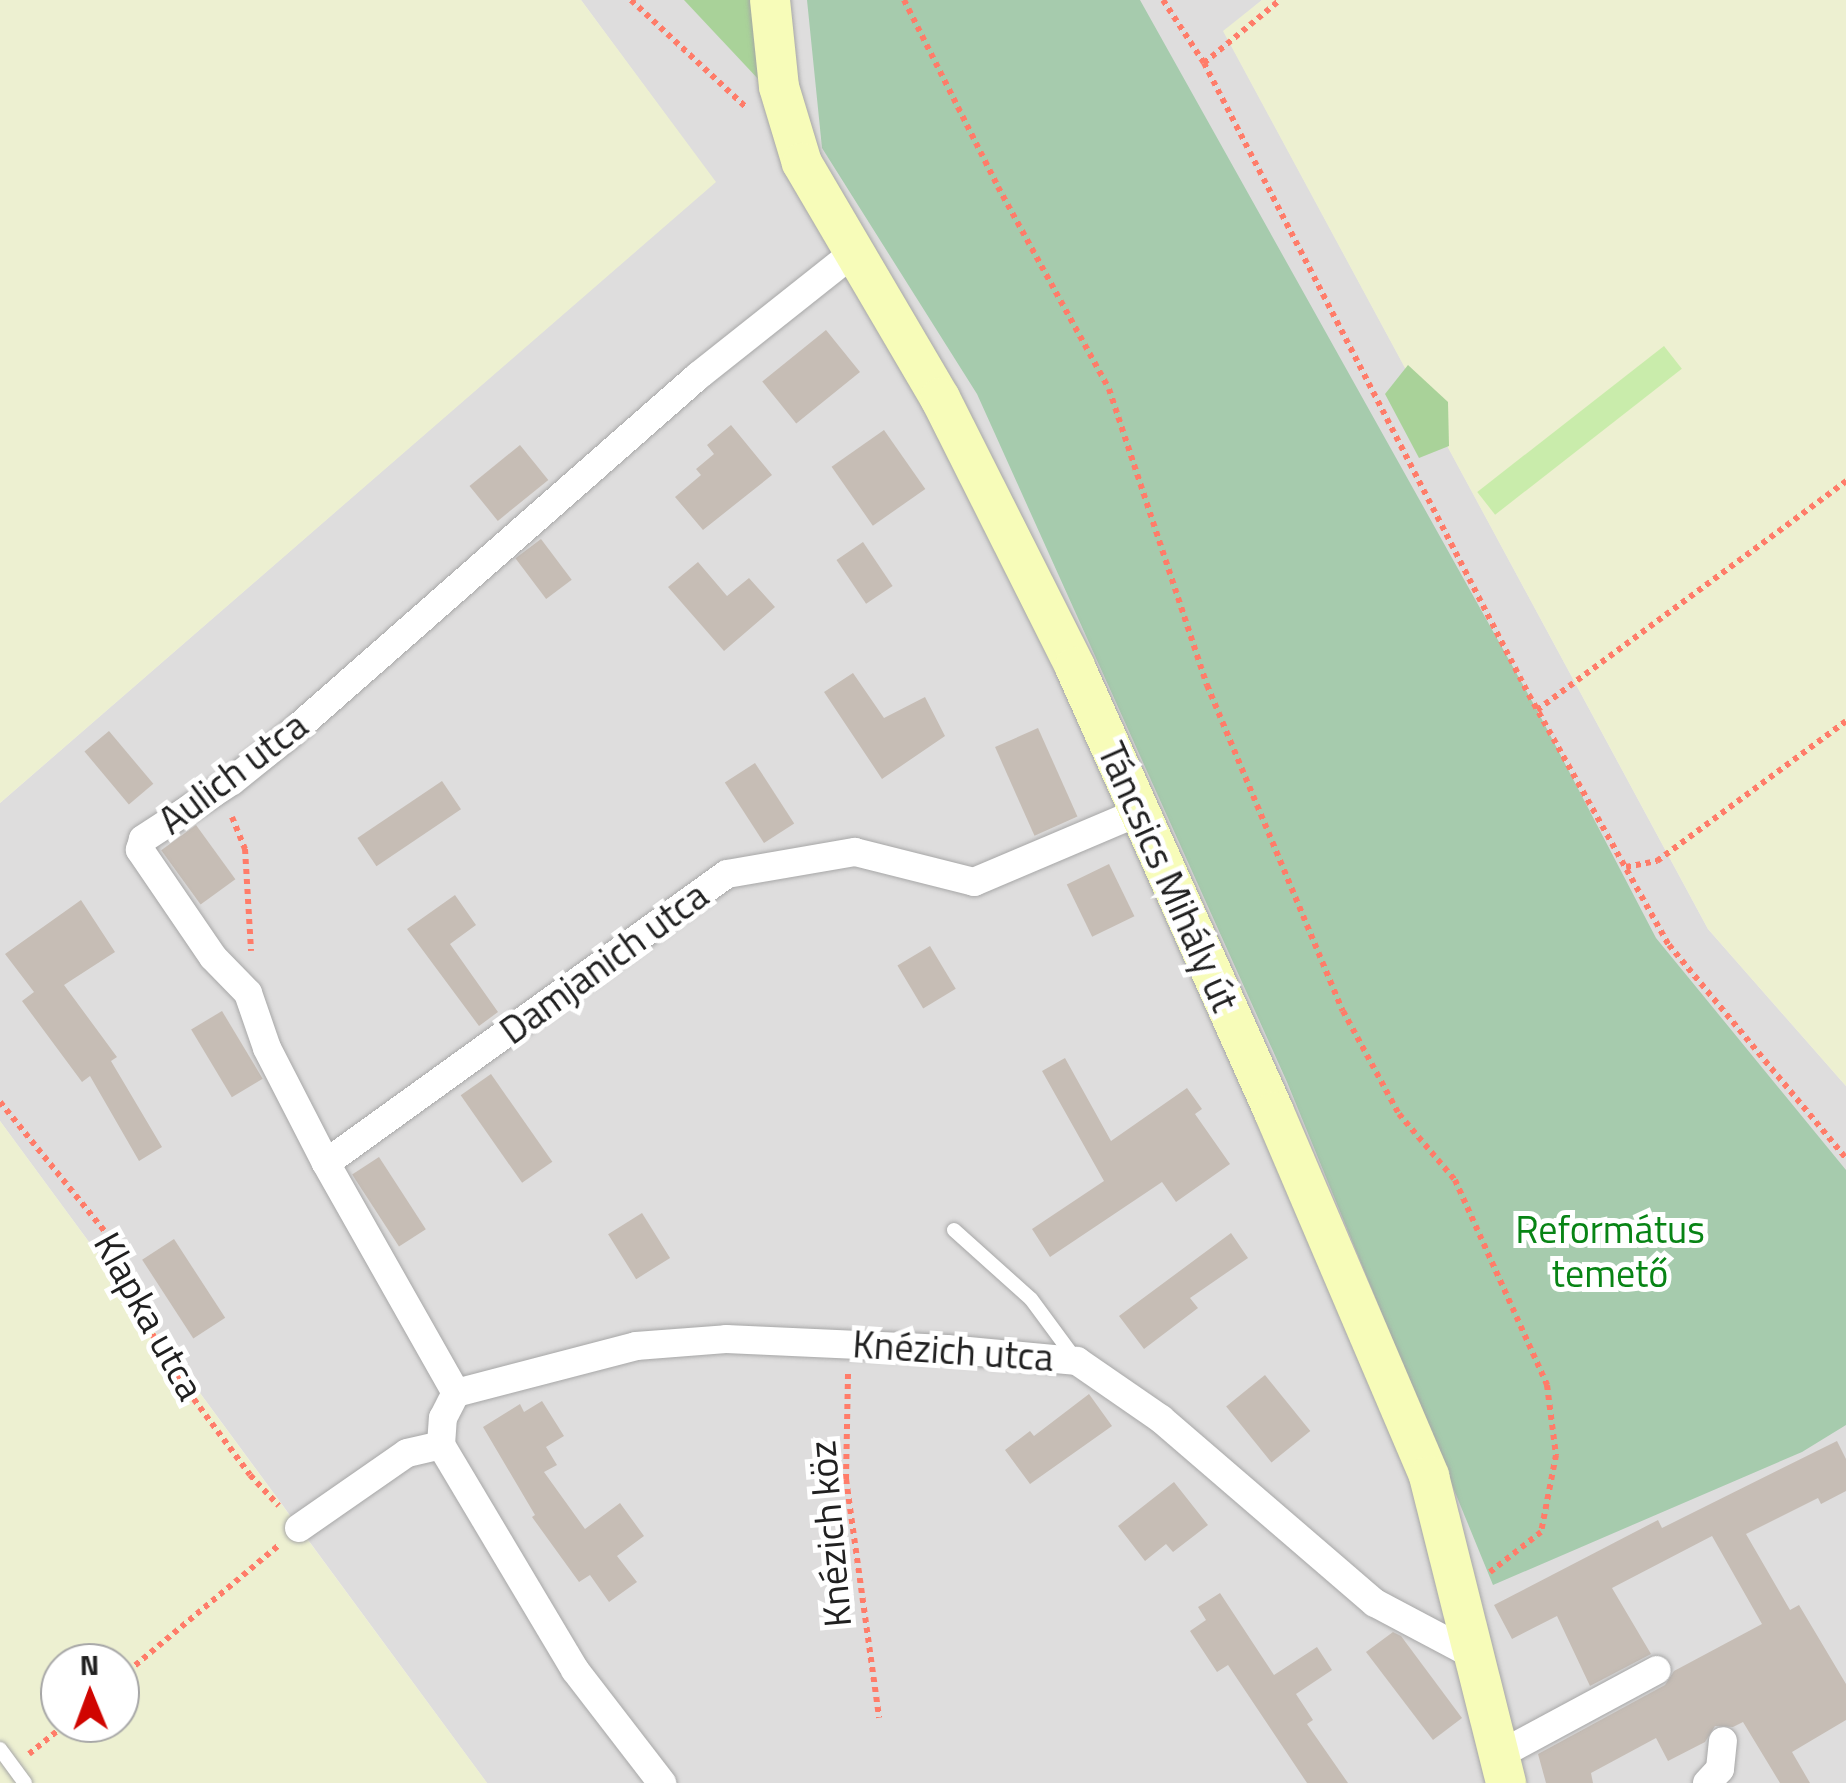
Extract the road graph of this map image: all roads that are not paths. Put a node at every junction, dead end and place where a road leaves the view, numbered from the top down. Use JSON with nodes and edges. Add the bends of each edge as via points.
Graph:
{"nodes":[{"id":1,"x":770,"y":0,"type":"edge"},
{"id":2,"x":853,"y":253,"type":"junction"},
{"id":3,"x":1139,"y":812,"type":"junction"},
{"id":4,"x":326,"y":1164,"type":"junction"},
{"id":5,"x":954,"y":1230,"type":"dead end"},
{"id":6,"x":1077,"y":1361,"type":"junction"},
{"id":7,"x":456,"y":1393,"type":"junction"},
{"id":8,"x":441,"y":1446,"type":"junction"},
{"id":9,"x":299,"y":1528,"type":"road end"},
{"id":10,"x":1477,"y":1658,"type":"junction"},
{"id":11,"x":1657,"y":1670,"type":"dead end"},
{"id":12,"x":1724,"y":1741,"type":"dead end"},
{"id":13,"x":0,"y":1749,"type":"edge"},
{"id":14,"x":1503,"y":1769,"type":"edge"},
{"id":15,"x":24,"y":1783,"type":"edge"},
{"id":16,"x":662,"y":1783,"type":"edge"},
{"id":17,"x":1707,"y":1783,"type":"edge"}],
"edges":[{"from":1,"to":2,"type":"main road","name":"Táncsics Mihály út","via":[[779,87],[802,163]]},
{"from":2,"to":3,"type":"main road","name":"Táncsics Mihály út","via":[[940,398]]},
{"from":2,"to":4,"type":"street","name":"Aulich utca","via":[[698,376],[232,781],[143,839],[140,850],[212,958],[248,992],[266,1048]]},
{"from":3,"to":4,"type":"street","name":"Damjanich utca","via":[[974,882],[856,852],[727,874]]},
{"from":3,"to":10,"type":"main road","name":"Táncsics Mihály út","via":[[1429,1476]]},
{"from":4,"to":7,"type":"street","name":"Aulich utca"},
{"from":5,"to":6,"type":"lane","via":[[1031,1299]]},
{"from":6,"to":7,"type":"street","name":"Knézich utca","via":[[726,1339],[636,1346]]},
{"from":6,"to":10,"type":"street","name":"Knézich utca","via":[[1162,1419],[1375,1603]]},
{"from":7,"to":8,"type":"street"},
{"from":8,"to":9,"type":"street","via":[[407,1453]]},
{"from":8,"to":16,"type":"street","via":[[575,1670]]},
{"from":10,"to":14,"type":"main road","name":"Táncsics Mihály út"},
{"from":11,"to":14,"type":"street"},
{"from":12,"to":17,"type":"street","via":[[1720,1769]]},
{"from":13,"to":15,"type":"lane"}]}
